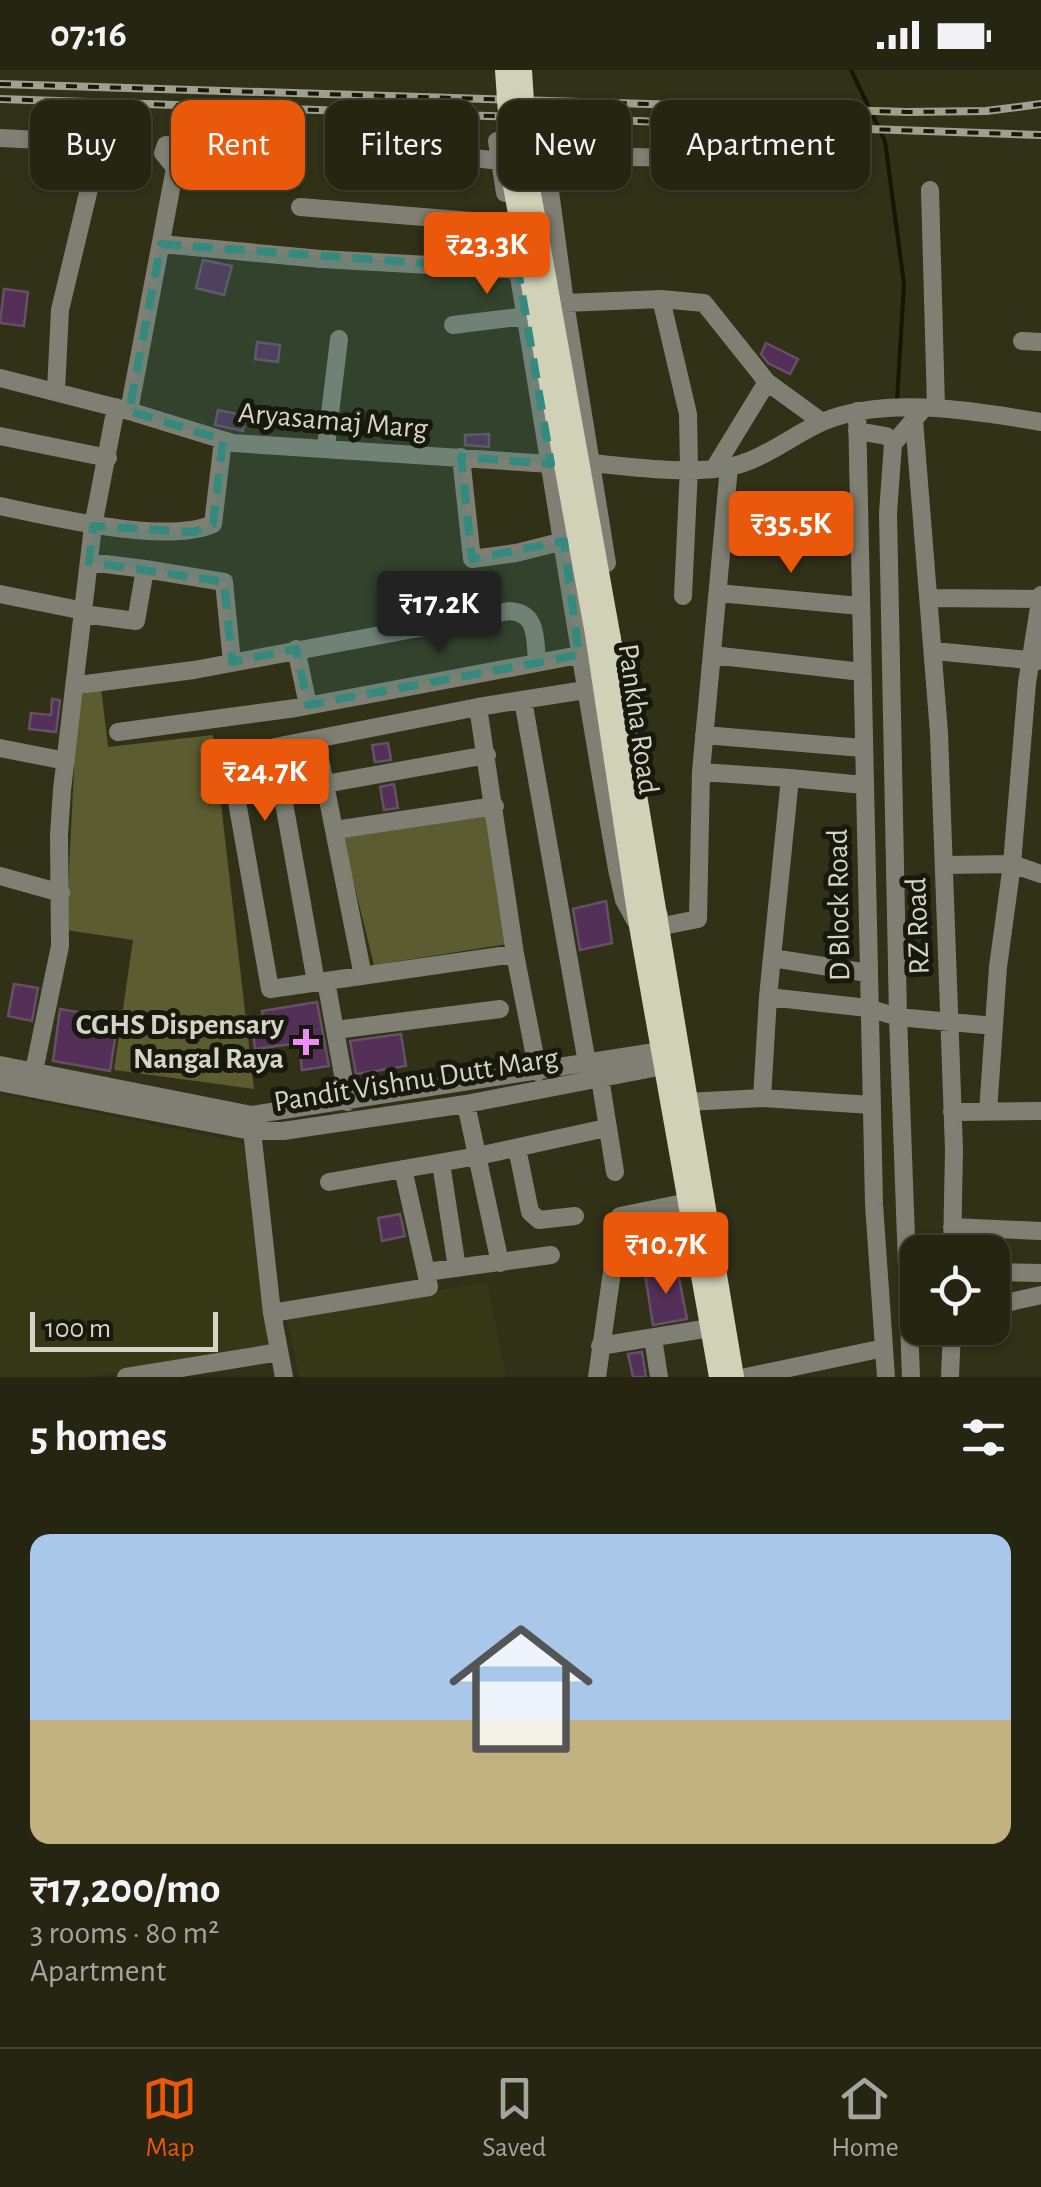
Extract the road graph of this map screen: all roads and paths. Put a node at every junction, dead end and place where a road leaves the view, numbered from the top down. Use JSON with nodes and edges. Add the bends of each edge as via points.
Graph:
{"nodes":[{"id":1,"x":505,"y":70,"type":"edge"},
{"id":2,"x":522,"y":70,"type":"edge"},
{"id":3,"x":0,"y":138,"type":"edge"},
{"id":4,"x":166,"y":145,"type":"dead end"},
{"id":5,"x":505,"y":190,"type":"edge"},
{"id":6,"x":550,"y":190,"type":"edge"},
{"id":7,"x":930,"y":190,"type":"dead end"},
{"id":8,"x":300,"y":207,"type":"dead end"},
{"id":9,"x":510,"y":224,"type":"junction"},
{"id":10,"x":161,"y":244,"type":"junction"},
{"id":11,"x":518,"y":270,"type":"junction"},
{"id":12,"x":661,"y":298,"type":"junction"},
{"id":13,"x":565,"y":303,"type":"junction"},
{"id":14,"x":526,"y":316,"type":"junction"},
{"id":15,"x":454,"y":324,"type":"dead end"},
{"id":16,"x":340,"y":339,"type":"dead end"},
{"id":17,"x":0,"y":378,"type":"edge"},
{"id":18,"x":767,"y":382,"type":"junction"},
{"id":19,"x":56,"y":390,"type":"junction"},
{"id":20,"x":122,"y":409,"type":"junction"},
{"id":21,"x":857,"y":411,"type":"junction"},
{"id":22,"x":925,"y":412,"type":"junction"},
{"id":23,"x":822,"y":422,"type":"junction"},
{"id":24,"x":1041,"y":422,"type":"edge"},
{"id":25,"x":857,"y":431,"type":"junction"},
{"id":26,"x":0,"y":436,"type":"edge"},
{"id":27,"x":223,"y":440,"type":"junction"},
{"id":28,"x":894,"y":442,"type":"junction"},
{"id":29,"x":326,"y":447,"type":"junction"},
{"id":30,"x":108,"y":458,"type":"junction"},
{"id":31,"x":461,"y":458,"type":"junction"},
{"id":32,"x":550,"y":462,"type":"junction"},
{"id":33,"x":590,"y":463,"type":"junction"},
{"id":34,"x":722,"y":467,"type":"junction"},
{"id":35,"x":689,"y":468,"type":"junction"},
{"id":36,"x":0,"y":506,"type":"edge"},
{"id":37,"x":726,"y":512,"type":"junction"},
{"id":38,"x":93,"y":526,"type":"junction"},
{"id":39,"x":859,"y":534,"type":"junction"},
{"id":40,"x":564,"y":541,"type":"junction"},
{"id":41,"x":89,"y":562,"type":"junction"},
{"id":42,"x":145,"y":570,"type":"junction"},
{"id":43,"x":718,"y":593,"type":"junction"},
{"id":44,"x":0,"y":594,"type":"edge"},
{"id":45,"x":683,"y":596,"type":"dead end"},
{"id":46,"x":1040,"y":597,"type":"edge"},
{"id":47,"x":929,"y":598,"type":"junction"},
{"id":48,"x":860,"y":606,"type":"junction"},
{"id":49,"x":84,"y":612,"type":"junction"},
{"id":50,"x":603,"y":636,"type":"junction"},
{"id":51,"x":296,"y":649,"type":"junction"},
{"id":52,"x":934,"y":651,"type":"junction"},
{"id":53,"x":579,"y":655,"type":"junction"},
{"id":54,"x":712,"y":656,"type":"junction"},
{"id":55,"x":1035,"y":660,"type":"edge"},
{"id":56,"x":232,"y":662,"type":"junction"},
{"id":57,"x":537,"y":662,"type":"junction"},
{"id":58,"x":862,"y":672,"type":"junction"},
{"id":59,"x":86,"y":684,"type":"dead end"},
{"id":60,"x":585,"y":690,"type":"junction"},
{"id":61,"x":522,"y":700,"type":"junction"},
{"id":62,"x":308,"y":706,"type":"junction"},
{"id":63,"x":478,"y":707,"type":"junction"},
{"id":64,"x":118,"y":732,"type":"dead end"},
{"id":65,"x":704,"y":735,"type":"junction"},
{"id":66,"x":316,"y":738,"type":"junction"},
{"id":67,"x":274,"y":747,"type":"junction"},
{"id":68,"x":0,"y":748,"type":"edge"},
{"id":69,"x":863,"y":748,"type":"junction"},
{"id":70,"x":487,"y":755,"type":"junction"},
{"id":71,"x":66,"y":761,"type":"junction"},
{"id":72,"x":701,"y":772,"type":"junction"},
{"id":73,"x":790,"y":778,"type":"junction"},
{"id":74,"x":325,"y":784,"type":"junction"},
{"id":75,"x":864,"y":785,"type":"junction"},
{"id":76,"x":494,"y":806,"type":"junction"},
{"id":77,"x":335,"y":830,"type":"junction"},
{"id":78,"x":1012,"y":864,"type":"junction"},
{"id":79,"x":944,"y":865,"type":"junction"},
{"id":80,"x":1041,"y":874,"type":"edge"},
{"id":81,"x":0,"y":876,"type":"edge"},
{"id":82,"x":61,"y":892,"type":"junction"},
{"id":83,"x":649,"y":927,"type":"junction"},
{"id":84,"x":515,"y":954,"type":"junction"},
{"id":85,"x":772,"y":958,"type":"junction"},
{"id":86,"x":868,"y":972,"type":"junction"},
{"id":87,"x":363,"y":976,"type":"junction"},
{"id":88,"x":321,"y":982,"type":"junction"},
{"id":89,"x":768,"y":998,"type":"junction"},
{"id":90,"x":868,"y":1008,"type":"junction"},
{"id":91,"x":500,"y":1010,"type":"dead end"},
{"id":92,"x":898,"y":1017,"type":"junction"},
{"id":93,"x":948,"y":1022,"type":"junction"},
{"id":94,"x":994,"y":1026,"type":"junction"},
{"id":95,"x":335,"y":1030,"type":"junction"},
{"id":96,"x":671,"y":1057,"type":"junction"},
{"id":97,"x":587,"y":1063,"type":"junction"},
{"id":98,"x":0,"y":1065,"type":"edge"},
{"id":99,"x":34,"y":1071,"type":"junction"},
{"id":100,"x":538,"y":1072,"type":"junction"},
{"id":101,"x":600,"y":1078,"type":"junction"},
{"id":102,"x":0,"y":1082,"type":"edge"},
{"id":103,"x":762,"y":1098,"type":"junction"},
{"id":104,"x":348,"y":1102,"type":"junction"},
{"id":105,"x":687,"y":1102,"type":"junction"},
{"id":106,"x":466,"y":1104,"type":"junction"},
{"id":107,"x":872,"y":1105,"type":"junction"},
{"id":108,"x":1041,"y":1111,"type":"edge"},
{"id":109,"x":952,"y":1112,"type":"junction"},
{"id":110,"x":988,"y":1112,"type":"junction"},
{"id":111,"x":251,"y":1123,"type":"junction"},
{"id":112,"x":606,"y":1128,"type":"junction"},
{"id":113,"x":517,"y":1148,"type":"junction"},
{"id":114,"x":478,"y":1156,"type":"junction"},
{"id":115,"x":441,"y":1163,"type":"junction"},
{"id":116,"x":403,"y":1169,"type":"junction"},
{"id":117,"x":615,"y":1172,"type":"dead end"},
{"id":118,"x":329,"y":1182,"type":"dead end"},
{"id":119,"x":688,"y":1202,"type":"junction"},
{"id":120,"x":575,"y":1216,"type":"dead end"},
{"id":121,"x":952,"y":1227,"type":"junction"},
{"id":122,"x":1041,"y":1230,"type":"edge"},
{"id":123,"x":952,"y":1235,"type":"edge"},
{"id":124,"x":551,"y":1255,"type":"dead end"},
{"id":125,"x":500,"y":1262,"type":"junction"},
{"id":126,"x":457,"y":1268,"type":"junction"},
{"id":127,"x":426,"y":1272,"type":"junction"},
{"id":128,"x":1010,"y":1272,"type":"edge"},
{"id":129,"x":1041,"y":1272,"type":"edge"},
{"id":130,"x":1041,"y":1295,"type":"edge"},
{"id":131,"x":1010,"y":1302,"type":"edge"},
{"id":132,"x":272,"y":1313,"type":"junction"},
{"id":133,"x":710,"y":1328,"type":"junction"},
{"id":134,"x":652,"y":1338,"type":"junction"},
{"id":135,"x":951,"y":1345,"type":"edge"},
{"id":136,"x":600,"y":1346,"type":"junction"},
{"id":137,"x":884,"y":1348,"type":"junction"},
{"id":138,"x":279,"y":1352,"type":"junction"},
{"id":139,"x":167,"y":1373,"type":"edge"},
{"id":140,"x":126,"y":1377,"type":"edge"},
{"id":141,"x":284,"y":1377,"type":"edge"},
{"id":142,"x":597,"y":1377,"type":"edge"},
{"id":143,"x":659,"y":1377,"type":"edge"},
{"id":144,"x":719,"y":1377,"type":"edge"},
{"id":145,"x":734,"y":1377,"type":"edge"},
{"id":146,"x":746,"y":1377,"type":"edge"},
{"id":147,"x":886,"y":1377,"type":"edge"},
{"id":148,"x":910,"y":1377,"type":"edge"},
{"id":149,"x":950,"y":1377,"type":"edge"}],
"edges":[{"from":1,"to":50,"type":"main road","name":"Pankha Road","bridge":true,"via":[[514,186]]},
{"from":2,"to":50,"type":"main road","name":"Pankha Road","bridge":true,"via":[[529,182]]},
{"from":3,"to":19,"type":"street","via":[[100,143],[60,310]]},
{"from":4,"to":10,"type":"street","via":[[175,168]]},
{"from":5,"to":9,"type":"street"},
{"from":6,"to":13,"type":"street"},
{"from":7,"to":22,"type":"street","name":"RZ Road"},
{"from":8,"to":9,"type":"street"},
{"from":9,"to":11,"type":"street"},
{"from":10,"to":11,"type":"street"},
{"from":10,"to":20,"type":"street"},
{"from":11,"to":14,"type":"street"},
{"from":12,"to":13,"type":"street"},
{"from":12,"to":18,"type":"street","via":[[712,308]]},
{"from":12,"to":35,"type":"street","via":[[688,414]]},
{"from":13,"to":33,"type":"street"},
{"from":14,"to":15,"type":"street"},
{"from":14,"to":32,"type":"street"},
{"from":16,"to":29,"type":"street"},
{"from":17,"to":19,"type":"street","name":"Aryasamaj Marg"},
{"from":18,"to":23,"type":"street"},
{"from":18,"to":34,"type":"street"},
{"from":19,"to":20,"type":"street","name":"Aryasamaj Marg"},
{"from":20,"to":27,"type":"street","name":"Aryasamaj Marg"},
{"from":20,"to":30,"type":"street"},
{"from":21,"to":22,"type":"street"},
{"from":21,"to":23,"type":"street"},
{"from":21,"to":25,"type":"street","name":"D Block Road"},
{"from":22,"to":24,"type":"street"},
{"from":22,"to":28,"type":"street"},
{"from":22,"to":47,"type":"street","name":"RZ Road"},
{"from":23,"to":34,"type":"street"},
{"from":25,"to":28,"type":"street"},
{"from":25,"to":39,"type":"street","name":"D Block Road"},
{"from":26,"to":30,"type":"street"},
{"from":27,"to":29,"type":"street","name":"Aryasamaj Marg"},
{"from":27,"to":38,"type":"street","via":[[213,524],[194,532]]},
{"from":28,"to":92,"type":"street","via":[[888,531]]},
{"from":29,"to":31,"type":"street","name":"Aryasamaj Marg"},
{"from":30,"to":38,"type":"street"},
{"from":31,"to":32,"type":"street","name":"Aryasamaj Marg"},
{"from":31,"to":40,"type":"street","via":[[472,559]]},
{"from":32,"to":33,"type":"street","name":"Aryasamaj Marg"},
{"from":32,"to":40,"type":"street"},
{"from":33,"to":35,"type":"street","name":"Aryasamaj Marg"},
{"from":33,"to":83,"type":"street","via":[[662,887]]},
{"from":34,"to":35,"type":"street","name":"Aryasamaj Marg"},
{"from":34,"to":37,"type":"street"},
{"from":35,"to":45,"type":"street"},
{"from":36,"to":38,"type":"street"},
{"from":37,"to":39,"type":"street"},
{"from":37,"to":43,"type":"street"},
{"from":38,"to":41,"type":"street"},
{"from":39,"to":48,"type":"street","name":"D Block Road"},
{"from":40,"to":53,"type":"street"},
{"from":41,"to":42,"type":"street"},
{"from":41,"to":49,"type":"street"},
{"from":42,"to":49,"type":"street","via":[[136,621]]},
{"from":42,"to":56,"type":"street","via":[[224,582]]},
{"from":43,"to":48,"type":"street"},
{"from":43,"to":54,"type":"street"},
{"from":44,"to":49,"type":"street"},
{"from":46,"to":47,"type":"street"},
{"from":46,"to":55,"type":"street"},
{"from":47,"to":52,"type":"street","name":"RZ Road"},
{"from":48,"to":58,"type":"street","name":"D Block Road"},
{"from":49,"to":71,"type":"street"},
{"from":50,"to":83,"type":"main road","name":"Pankha Road"},
{"from":51,"to":56,"type":"street"},
{"from":51,"to":57,"type":"street","via":[[509,610],[530,617]]},
{"from":51,"to":62,"type":"street"},
{"from":52,"to":55,"type":"street"},
{"from":52,"to":79,"type":"street","name":"RZ Road"},
{"from":53,"to":57,"type":"street"},
{"from":53,"to":60,"type":"street"},
{"from":54,"to":58,"type":"street"},
{"from":54,"to":65,"type":"street"},
{"from":55,"to":78,"type":"street"},
{"from":56,"to":59,"type":"street"},
{"from":57,"to":62,"type":"street"},
{"from":58,"to":69,"type":"street","name":"D Block Road"},
{"from":60,"to":61,"type":"street"},
{"from":60,"to":83,"type":"street","via":[[624,900]]},
{"from":61,"to":63,"type":"street"},
{"from":61,"to":97,"type":"street"},
{"from":62,"to":64,"type":"street"},
{"from":63,"to":66,"type":"street"},
{"from":63,"to":70,"type":"street"},
{"from":65,"to":69,"type":"street"},
{"from":65,"to":72,"type":"street"},
{"from":66,"to":67,"type":"street"},
{"from":66,"to":74,"type":"street"},
{"from":67,"to":88,"type":"street"},
{"from":67,"to":88,"type":"street","via":[[229,756],[270,989]]},
{"from":68,"to":71,"type":"street"},
{"from":69,"to":75,"type":"street","name":"D Block Road"},
{"from":70,"to":74,"type":"street"},
{"from":70,"to":76,"type":"street"},
{"from":71,"to":82,"type":"street"},
{"from":72,"to":73,"type":"street"},
{"from":72,"to":83,"type":"street","via":[[698,919]]},
{"from":73,"to":75,"type":"street"},
{"from":73,"to":85,"type":"street"},
{"from":74,"to":77,"type":"street"},
{"from":75,"to":86,"type":"street","name":"D Block Road"},
{"from":76,"to":77,"type":"street"},
{"from":76,"to":84,"type":"street"},
{"from":77,"to":87,"type":"street"},
{"from":78,"to":79,"type":"street"},
{"from":78,"to":80,"type":"street"},
{"from":78,"to":94,"type":"street"},
{"from":79,"to":93,"type":"street","name":"RZ Road"},
{"from":81,"to":82,"type":"street"},
{"from":82,"to":99,"type":"street","via":[[60,946]]},
{"from":83,"to":96,"type":"main road","name":"Pankha Road"},
{"from":84,"to":87,"type":"street"},
{"from":84,"to":100,"type":"street"},
{"from":85,"to":86,"type":"street"},
{"from":85,"to":89,"type":"street"},
{"from":86,"to":90,"type":"street","name":"D Block Road"},
{"from":87,"to":88,"type":"street"},
{"from":88,"to":95,"type":"street"},
{"from":89,"to":90,"type":"street"},
{"from":89,"to":103,"type":"street"},
{"from":90,"to":92,"type":"street"},
{"from":90,"to":107,"type":"street","name":"D Block Road"},
{"from":91,"to":95,"type":"street"},
{"from":92,"to":93,"type":"street"},
{"from":92,"to":148,"type":"street"},
{"from":93,"to":94,"type":"street"},
{"from":93,"to":109,"type":"street","name":"RZ Road"},
{"from":94,"to":110,"type":"street"},
{"from":95,"to":104,"type":"street"},
{"from":96,"to":97,"type":"street","name":"Pandit Vishnu Dutt Marg"},
{"from":96,"to":101,"type":"street","name":"Pandit Vishnu Dutt Marg"},
{"from":96,"to":105,"type":"main road","name":"Pankha Road"},
{"from":96,"to":119,"type":"main road","name":"Pankha Road"},
{"from":97,"to":100,"type":"street","name":"Pandit Vishnu Dutt Marg"},
{"from":98,"to":99,"type":"street","name":"Pandit Vishnu Dutt Marg"},
{"from":99,"to":111,"type":"street","name":"Pandit Vishnu Dutt Marg"},
{"from":100,"to":104,"type":"street","name":"Pandit Vishnu Dutt Marg"},
{"from":101,"to":106,"type":"street","name":"Pandit Vishnu Dutt Marg"},
{"from":101,"to":112,"type":"street"},
{"from":102,"to":111,"type":"street","name":"Pandit Vishnu Dutt Marg"},
{"from":103,"to":105,"type":"street"},
{"from":103,"to":107,"type":"street"},
{"from":104,"to":111,"type":"street","name":"Pandit Vishnu Dutt Marg"},
{"from":105,"to":145,"type":"main road","name":"Pankha Road"},
{"from":106,"to":111,"type":"street","name":"Pandit Vishnu Dutt Marg","via":[[282,1131]]},
{"from":106,"to":114,"type":"street"},
{"from":107,"to":137,"type":"street","name":"D Block Road"},
{"from":108,"to":110,"type":"street"},
{"from":109,"to":110,"type":"street"},
{"from":109,"to":121,"type":"street","name":"RZ Road"},
{"from":111,"to":132,"type":"street"},
{"from":112,"to":113,"type":"street"},
{"from":112,"to":117,"type":"street"},
{"from":113,"to":114,"type":"street"},
{"from":113,"to":120,"type":"street","via":[[530,1212],[539,1220]]},
{"from":114,"to":115,"type":"street"},
{"from":114,"to":125,"type":"street"},
{"from":115,"to":116,"type":"street"},
{"from":115,"to":126,"type":"street"},
{"from":116,"to":118,"type":"street"},
{"from":116,"to":127,"type":"street"},
{"from":119,"to":133,"type":"main road","name":"Pankha Road"},
{"from":119,"to":136,"type":"street","via":[[620,1216]]},
{"from":121,"to":122,"type":"street"},
{"from":121,"to":123,"type":"street","name":"RZ Road"},
{"from":124,"to":125,"type":"street"},
{"from":125,"to":126,"type":"street"},
{"from":126,"to":127,"type":"street"},
{"from":127,"to":132,"type":"street","via":[[428,1287]]},
{"from":128,"to":129,"type":"street"},
{"from":130,"to":131,"type":"street"},
{"from":132,"to":138,"type":"street"},
{"from":133,"to":134,"type":"street"},
{"from":133,"to":144,"type":"main road","name":"Pankha Road"},
{"from":134,"to":136,"type":"street"},
{"from":134,"to":143,"type":"street"},
{"from":135,"to":149,"type":"street"},
{"from":136,"to":142,"type":"street"},
{"from":137,"to":146,"type":"street"},
{"from":137,"to":147,"type":"street","name":"D Block Road"},
{"from":138,"to":139,"type":"street"},
{"from":138,"to":141,"type":"street"},
{"from":139,"to":140,"type":"street"}]}
